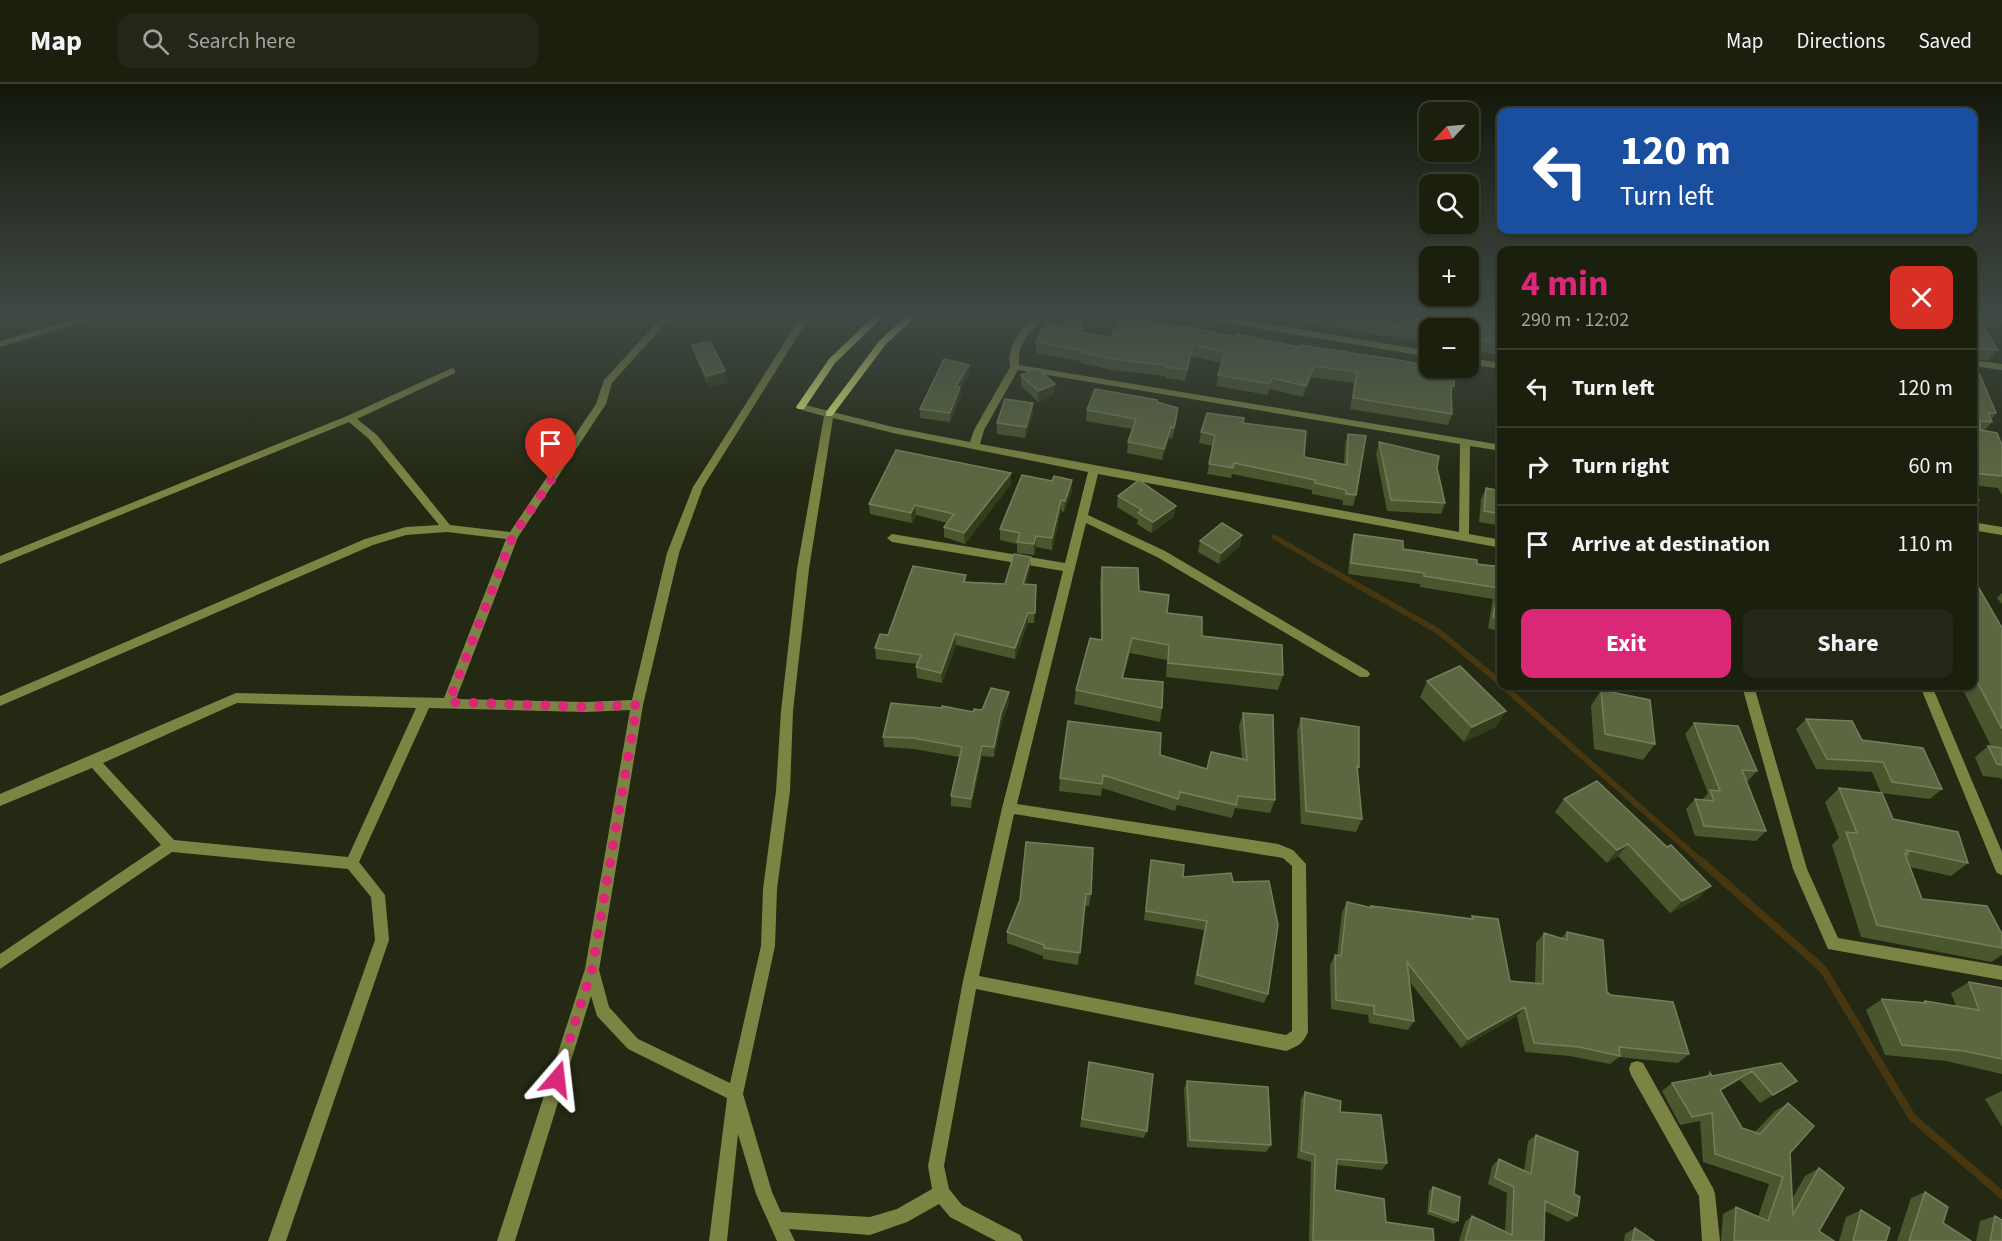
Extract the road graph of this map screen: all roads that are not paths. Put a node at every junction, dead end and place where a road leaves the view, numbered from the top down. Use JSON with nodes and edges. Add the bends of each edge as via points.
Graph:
{"nodes":[{"id":1,"x":620,"y":369,"type":"edge"},
{"id":2,"x":773,"y":369,"type":"edge"},
{"id":3,"x":827,"y":369,"type":"edge"},
{"id":4,"x":863,"y":369,"type":"edge"},
{"id":5,"x":1014,"y":369,"type":"edge"},
{"id":6,"x":1027,"y":369,"type":"edge"},
{"id":7,"x":452,"y":371,"type":"dead end"},
{"id":8,"x":829,"y":414,"type":"junction"},
{"id":9,"x":350,"y":418,"type":"junction"},
{"id":10,"x":1465,"y":442,"type":"junction"},
{"id":11,"x":974,"y":446,"type":"junction"},
{"id":12,"x":1497,"y":447,"type":"edge"},
{"id":13,"x":1094,"y":470,"type":"junction"},
{"id":14,"x":1082,"y":517,"type":"junction"},
{"id":15,"x":1977,"y":527,"type":"edge"},
{"id":16,"x":447,"y":528,"type":"junction"},
{"id":17,"x":2002,"y":531,"type":"edge"},
{"id":18,"x":513,"y":536,"type":"junction"},
{"id":19,"x":892,"y":538,"type":"dead end"},
{"id":20,"x":1464,"y":538,"type":"junction"},
{"id":21,"x":1497,"y":543,"type":"edge"},
{"id":22,"x":0,"y":560,"type":"edge"},
{"id":23,"x":1070,"y":568,"type":"junction"},
{"id":24,"x":1364,"y":674,"type":"dead end"},
{"id":25,"x":1749,"y":690,"type":"edge"},
{"id":26,"x":1928,"y":690,"type":"edge"},
{"id":27,"x":0,"y":701,"type":"edge"},
{"id":28,"x":425,"y":702,"type":"junction"},
{"id":29,"x":449,"y":702,"type":"junction"},
{"id":30,"x":637,"y":705,"type":"junction"},
{"id":31,"x":94,"y":760,"type":"junction"},
{"id":32,"x":0,"y":800,"type":"edge"},
{"id":33,"x":1009,"y":808,"type":"junction"},
{"id":34,"x":170,"y":846,"type":"junction"},
{"id":35,"x":352,"y":863,"type":"junction"},
{"id":36,"x":2002,"y":869,"type":"edge"},
{"id":37,"x":0,"y":962,"type":"edge"},
{"id":38,"x":592,"y":969,"type":"junction"},
{"id":39,"x":2002,"y":973,"type":"edge"},
{"id":40,"x":970,"y":981,"type":"junction"},
{"id":41,"x":1637,"y":1069,"type":"dead end"},
{"id":42,"x":735,"y":1094,"type":"junction"},
{"id":43,"x":941,"y":1193,"type":"junction"},
{"id":44,"x":776,"y":1220,"type":"junction"},
{"id":45,"x":277,"y":1241,"type":"edge"},
{"id":46,"x":506,"y":1241,"type":"edge"},
{"id":47,"x":718,"y":1241,"type":"edge"},
{"id":48,"x":786,"y":1241,"type":"edge"},
{"id":49,"x":1014,"y":1241,"type":"edge"},
{"id":50,"x":1711,"y":1241,"type":"edge"}],
"edges":[{"from":1,"to":18,"type":"street"},
{"from":2,"to":30,"type":"street","via":[[698,487],[673,553]]},
{"from":3,"to":8,"type":"street","via":[[801,407]]},
{"from":4,"to":8,"type":"street"},
{"from":5,"to":11,"type":"street"},
{"from":6,"to":10,"type":"street"},
{"from":7,"to":9,"type":"street"},
{"from":8,"to":11,"type":"street"},
{"from":8,"to":42,"type":"street","via":[[803,569],[770,889],[768,946]]},
{"from":9,"to":16,"type":"street","via":[[373,437]]},
{"from":9,"to":22,"type":"street"},
{"from":10,"to":12,"type":"street"},
{"from":10,"to":20,"type":"street"},
{"from":11,"to":13,"type":"street"},
{"from":13,"to":14,"type":"street"},
{"from":13,"to":20,"type":"street"},
{"from":14,"to":23,"type":"street"},
{"from":14,"to":24,"type":"street","via":[[1161,554]]},
{"from":15,"to":17,"type":"street"},
{"from":16,"to":18,"type":"street"},
{"from":16,"to":27,"type":"street","via":[[406,531],[369,542]]},
{"from":18,"to":29,"type":"street"},
{"from":19,"to":23,"type":"street"},
{"from":20,"to":21,"type":"street"},
{"from":23,"to":33,"type":"street"},
{"from":25,"to":39,"type":"street","via":[[1800,869],[1833,944]]},
{"from":26,"to":36,"type":"street"},
{"from":28,"to":29,"type":"street"},
{"from":28,"to":31,"type":"street","via":[[236,698]]},
{"from":28,"to":35,"type":"street"},
{"from":29,"to":30,"type":"street"},
{"from":30,"to":38,"type":"street"},
{"from":31,"to":32,"type":"street"},
{"from":31,"to":34,"type":"street"},
{"from":33,"to":40,"type":"street"},
{"from":33,"to":40,"type":"street","via":[[1288,854],[1299,864],[1300,1032],[1296,1039],[1286,1043]]},
{"from":34,"to":35,"type":"street"},
{"from":34,"to":37,"type":"street"},
{"from":35,"to":45,"type":"street","via":[[378,895],[382,940]]},
{"from":38,"to":42,"type":"street","via":[[602,1011],[633,1044]]},
{"from":38,"to":46,"type":"street"},
{"from":40,"to":43,"type":"street","via":[[936,1166]]},
{"from":41,"to":50,"type":"street","via":[[1707,1194]]},
{"from":42,"to":44,"type":"street","via":[[764,1194]]},
{"from":42,"to":47,"type":"street"},
{"from":43,"to":44,"type":"street","via":[[901,1216],[870,1226]]},
{"from":43,"to":49,"type":"street","via":[[956,1211]]},
{"from":44,"to":48,"type":"street"}]}
